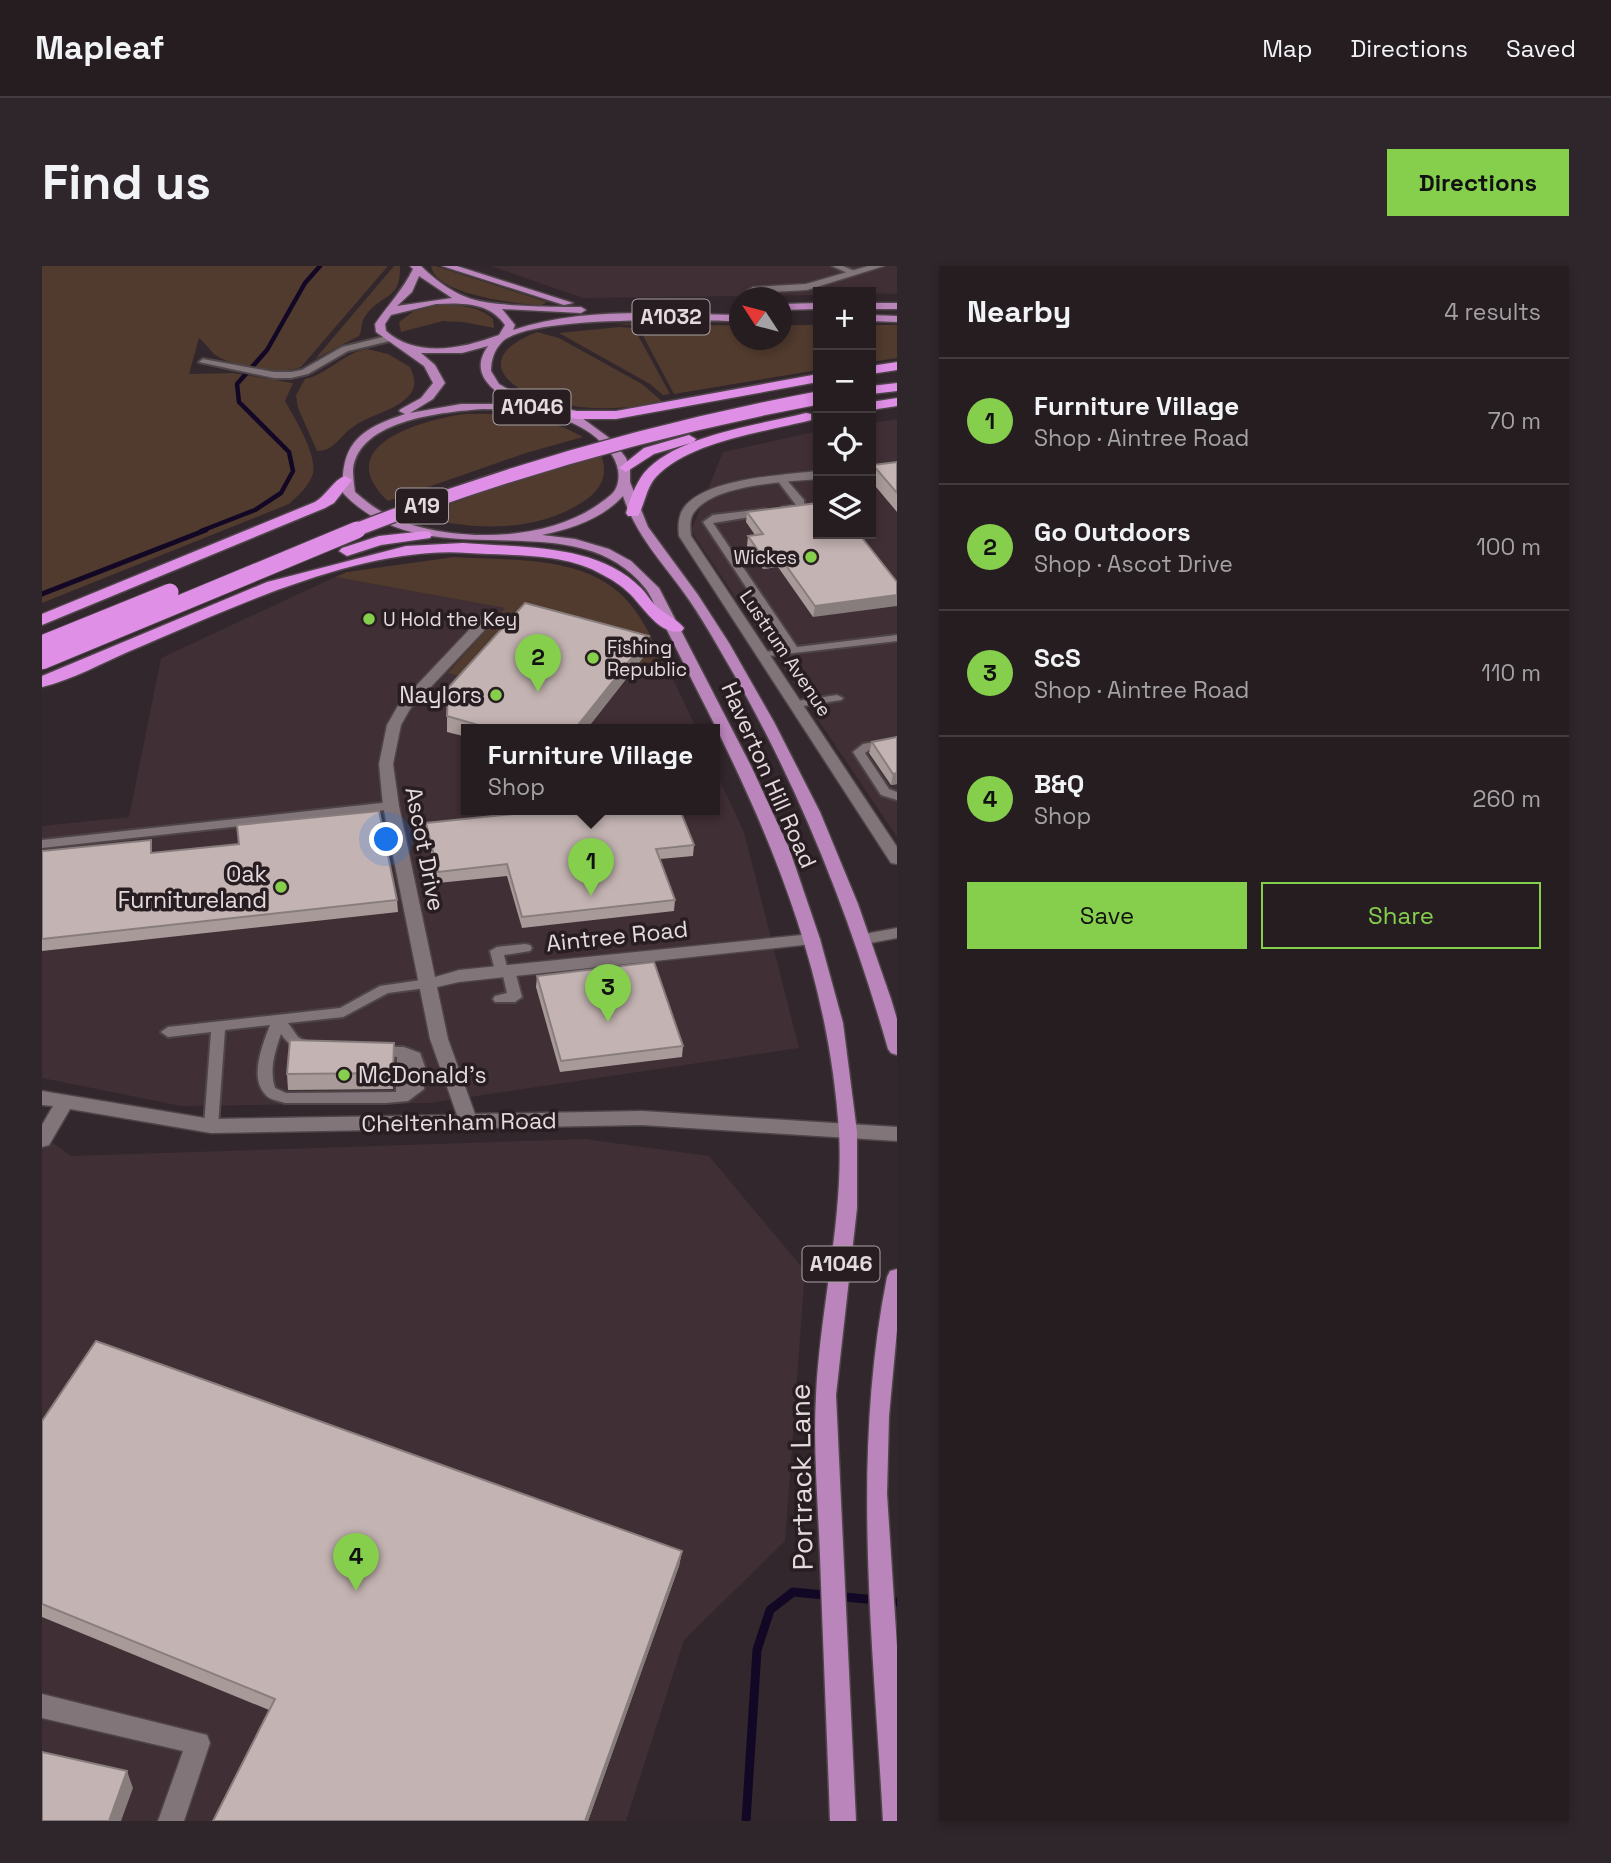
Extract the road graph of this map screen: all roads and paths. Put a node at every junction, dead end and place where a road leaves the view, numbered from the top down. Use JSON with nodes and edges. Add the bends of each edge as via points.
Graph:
{"nodes":[{"id":1,"x":447,"y":266,"type":"edge"},
{"id":2,"x":836,"y":266,"type":"edge"},
{"id":3,"x":879,"y":266,"type":"edge"},
{"id":4,"x":416,"y":268,"type":"edge"},
{"id":5,"x":855,"y":273,"type":"junction"},
{"id":6,"x":792,"y":289,"type":"edge"},
{"id":7,"x":466,"y":302,"type":"junction"},
{"id":8,"x":483,"y":304,"type":"junction"},
{"id":9,"x":813,"y":306,"type":"edge"},
{"id":10,"x":876,"y":306,"type":"edge"},
{"id":11,"x":897,"y":306,"type":"edge"},
{"id":12,"x":729,"y":307,"type":"edge"},
{"id":13,"x":792,"y":307,"type":"edge"},
{"id":14,"x":599,"y":308,"type":"junction"},
{"id":15,"x":386,"y":315,"type":"junction"},
{"id":16,"x":729,"y":318,"type":"edge"},
{"id":17,"x":792,"y":318,"type":"edge"},
{"id":18,"x":813,"y":318,"type":"edge"},
{"id":19,"x":876,"y":318,"type":"edge"},
{"id":20,"x":897,"y":318,"type":"edge"},
{"id":21,"x":501,"y":337,"type":"junction"},
{"id":22,"x":387,"y":339,"type":"junction"},
{"id":23,"x":402,"y":347,"type":"junction"},
{"id":24,"x":203,"y":362,"type":"dead end"},
{"id":25,"x":897,"y":366,"type":"edge"},
{"id":26,"x":876,"y":369,"type":"edge"},
{"id":27,"x":897,"y":377,"type":"edge"},
{"id":28,"x":813,"y":379,"type":"edge"},
{"id":29,"x":876,"y":379,"type":"edge"},
{"id":30,"x":897,"y":387,"type":"edge"},
{"id":31,"x":813,"y":389,"type":"edge"},
{"id":32,"x":876,"y":389,"type":"edge"},
{"id":33,"x":813,"y":399,"type":"edge"},
{"id":34,"x":897,"y":402,"type":"edge"},
{"id":35,"x":876,"y":405,"type":"edge"},
{"id":36,"x":533,"y":407,"type":"junction"},
{"id":37,"x":548,"y":410,"type":"junction"},
{"id":38,"x":812,"y":416,"type":"edge"},
{"id":39,"x":382,"y":427,"type":"junction"},
{"id":40,"x":625,"y":476,"type":"junction"},
{"id":41,"x":813,"y":476,"type":"edge"},
{"id":42,"x":345,"y":480,"type":"junction"},
{"id":43,"x":782,"y":480,"type":"junction"},
{"id":44,"x":633,"y":513,"type":"junction"},
{"id":45,"x":437,"y":534,"type":"junction"},
{"id":46,"x":522,"y":536,"type":"junction"},
{"id":47,"x":261,"y":591,"type":"junction"},
{"id":48,"x":490,"y":616,"type":"dead end"},
{"id":49,"x":42,"y":620,"type":"edge"},
{"id":50,"x":676,"y":628,"type":"junction"},
{"id":51,"x":897,"y":638,"type":"edge"},
{"id":52,"x":42,"y":644,"type":"edge"},
{"id":53,"x":794,"y":651,"type":"junction"},
{"id":54,"x":763,"y":654,"type":"junction"},
{"id":55,"x":42,"y":661,"type":"edge"},
{"id":56,"x":42,"y":681,"type":"edge"},
{"id":57,"x":837,"y":698,"type":"dead end"},
{"id":58,"x":797,"y":704,"type":"junction"},
{"id":59,"x":897,"y":741,"type":"edge"},
{"id":60,"x":897,"y":796,"type":"edge"},
{"id":61,"x":391,"y":806,"type":"junction"},
{"id":62,"x":42,"y":844,"type":"edge"},
{"id":63,"x":897,"y":859,"type":"edge"},
{"id":64,"x":897,"y":933,"type":"edge"},
{"id":65,"x":812,"y":939,"type":"junction"},
{"id":66,"x":864,"y":939,"type":"junction"},
{"id":67,"x":525,"y":948,"type":"dead end"},
{"id":68,"x":505,"y":971,"type":"junction"},
{"id":69,"x":428,"y":984,"type":"junction"},
{"id":70,"x":500,"y":999,"type":"dead end"},
{"id":71,"x":279,"y":1021,"type":"junction"},
{"id":72,"x":218,"y":1028,"type":"junction"},
{"id":73,"x":167,"y":1032,"type":"dead end"},
{"id":74,"x":897,"y":1049,"type":"edge"},
{"id":75,"x":42,"y":1098,"type":"edge"},
{"id":76,"x":65,"y":1103,"type":"junction"},
{"id":77,"x":467,"y":1122,"type":"junction"},
{"id":78,"x":211,"y":1126,"type":"junction"},
{"id":79,"x":848,"y":1132,"type":"junction"},
{"id":80,"x":897,"y":1134,"type":"edge"},
{"id":81,"x":42,"y":1140,"type":"edge"},
{"id":82,"x":897,"y":1276,"type":"edge"},
{"id":83,"x":890,"y":1659,"type":"edge"},
{"id":84,"x":42,"y":1706,"type":"edge"},
{"id":85,"x":171,"y":1821,"type":"edge"},
{"id":86,"x":843,"y":1821,"type":"edge"},
{"id":87,"x":897,"y":1821,"type":"edge"}],
"edges":[{"from":1,"to":14,"type":"main road","number":"A1032","via":[[547,298]]},
{"from":2,"to":5,"type":"lane"},
{"from":3,"to":5,"type":"street"},
{"from":4,"to":7,"type":"main road"},
{"from":4,"to":15,"type":"main road","via":[[408,290]]},
{"from":5,"to":6,"type":"street"},
{"from":7,"to":8,"type":"main road"},
{"from":7,"to":15,"type":"main road","via":[[421,303]]},
{"from":8,"to":14,"type":"main road","number":"A1032","via":[[545,310]]},
{"from":8,"to":21,"type":"main road","via":[[509,321]]},
{"from":9,"to":13,"type":"main road"},
{"from":10,"to":11,"type":"main road"},
{"from":12,"to":14,"type":"main road","number":"A1032"},
{"from":15,"to":22,"type":"main road","via":[[380,324]]},
{"from":16,"to":21,"type":"main road","number":"A1032","via":[[603,318],[538,326]]},
{"from":17,"to":18,"type":"main road"},
{"from":19,"to":20,"type":"main road"},
{"from":21,"to":23,"type":"main road","number":"A1046","via":[[458,351]]},
{"from":21,"to":36,"type":"main road","number":"A1046","via":[[486,353],[484,372],[503,392]]},
{"from":22,"to":23,"type":"main road","number":"A1046"},
{"from":22,"to":24,"type":"lane","via":[[345,349],[305,372],[274,375]]},
{"from":23,"to":39,"type":"main road","number":"A1046","via":[[427,361],[439,383],[422,403]]},
{"from":25,"to":26,"type":"highway"},
{"from":27,"to":29,"type":"highway"},
{"from":28,"to":37,"type":"highway","via":[[616,415]]},
{"from":30,"to":32,"type":"highway"},
{"from":31,"to":52,"type":"highway","number":"A19","bridge":true,"via":[[626,428],[462,478]]},
{"from":33,"to":55,"type":"highway","number":"A19","bridge":true,"via":[[635,437],[483,484],[373,524]]},
{"from":34,"to":35,"type":"highway"},
{"from":36,"to":37,"type":"main road","number":"A1046"},
{"from":36,"to":39,"type":"main road","number":"A1046","via":[[456,407]]},
{"from":37,"to":40,"type":"main road","number":"A1046","via":[[592,428],[611,443]]},
{"from":38,"to":40,"type":"highway","via":[[673,443],[649,452]]},
{"from":38,"to":44,"type":"highway","via":[[678,454],[651,473]]},
{"from":39,"to":42,"type":"main road","number":"A1046","via":[[354,447]]},
{"from":40,"to":44,"type":"main road","name":"Haverton Hill Road","number":"A1046"},
{"from":40,"to":46,"type":"main road","number":"A1046","via":[[617,496],[592,515],[557,530]]},
{"from":41,"to":43,"type":"street","name":"Lustrum Avenue"},
{"from":42,"to":45,"type":"main road","number":"A1046","via":[[354,500],[378,519]]},
{"from":42,"to":49,"type":"highway","via":[[320,505]]},
{"from":43,"to":53,"type":"lane","via":[[801,507],[708,522]]},
{"from":43,"to":54,"type":"street","name":"Lustrum Avenue","via":[[739,485],[704,497],[684,519],[685,536]]},
{"from":44,"to":66,"type":"main road","name":"Haverton Hill Road","number":"A1046","via":[[713,628],[782,747],[831,852]]},
{"from":45,"to":46,"type":"main road","number":"A1046"},
{"from":45,"to":47,"type":"highway","number":"A19","via":[[351,550]]},
{"from":46,"to":50,"type":"main road","name":"Haverton Hill Road","number":"A1046","via":[[575,543],[626,564],[652,588]]},
{"from":47,"to":50,"type":"highway","number":"A1046","via":[[406,551],[463,548],[555,555],[608,571]]},
{"from":47,"to":56,"type":"highway","number":"A19"},
{"from":48,"to":61,"type":"street","name":"Ascot Drive","via":[[404,708],[394,725],[386,764]]},
{"from":50,"to":65,"type":"main road","name":"Haverton Hill Road","number":"A1046","via":[[781,848]]},
{"from":51,"to":53,"type":"lane"},
{"from":53,"to":54,"type":"lane"},
{"from":54,"to":58,"type":"street","name":"Lustrum Avenue"},
{"from":57,"to":58,"type":"lane"},
{"from":58,"to":63,"type":"street","name":"Lustrum Avenue"},
{"from":59,"to":60,"type":"lane","via":[[867,746],[859,752],[885,792]]},
{"from":61,"to":62,"type":"lane"},
{"from":61,"to":69,"type":"street","name":"Ascot Drive"},
{"from":64,"to":66,"type":"street"},
{"from":65,"to":68,"type":"street","name":"Aintree Road"},
{"from":65,"to":79,"type":"main road","name":"Haverton Hill Road","number":"A1046","via":[[834,1023]]},
{"from":66,"to":74,"type":"main road","name":"Haverton Hill Road","number":"A1046"},
{"from":67,"to":68,"type":"lane","via":[[497,951]]},
{"from":68,"to":69,"type":"street","name":"Aintree Road"},
{"from":68,"to":70,"type":"lane","via":[[515,998]]},
{"from":69,"to":71,"type":"lane","via":[[385,989],[343,1012]]},
{"from":69,"to":77,"type":"street","name":"Ascot Drive","via":[[439,1039]]},
{"from":71,"to":71,"type":"lane","via":[[270,1043],[265,1083],[272,1093],[285,1098],[403,1097],[404,1052],[306,1050]]},
{"from":71,"to":72,"type":"lane"},
{"from":72,"to":73,"type":"lane"},
{"from":72,"to":78,"type":"lane"},
{"from":75,"to":76,"type":"street","name":"Cheltenham Road"},
{"from":76,"to":78,"type":"street","name":"Cheltenham Road"},
{"from":76,"to":81,"type":"street"},
{"from":77,"to":78,"type":"street","name":"Cheltenham Road"},
{"from":77,"to":79,"type":"street","name":"Cheltenham Road","via":[[642,1118]]},
{"from":79,"to":80,"type":"street","name":"Cheltenham Road"},
{"from":79,"to":86,"type":"main road","name":"Portrack Lane","number":"A1046","via":[[847,1208],[826,1395]]},
{"from":82,"to":83,"type":"main road","number":"A1046","via":[[878,1416],[878,1546]]},
{"from":83,"to":87,"type":"main road","number":"A1046"},
{"from":84,"to":85,"type":"street","via":[[198,1743]]}]}
